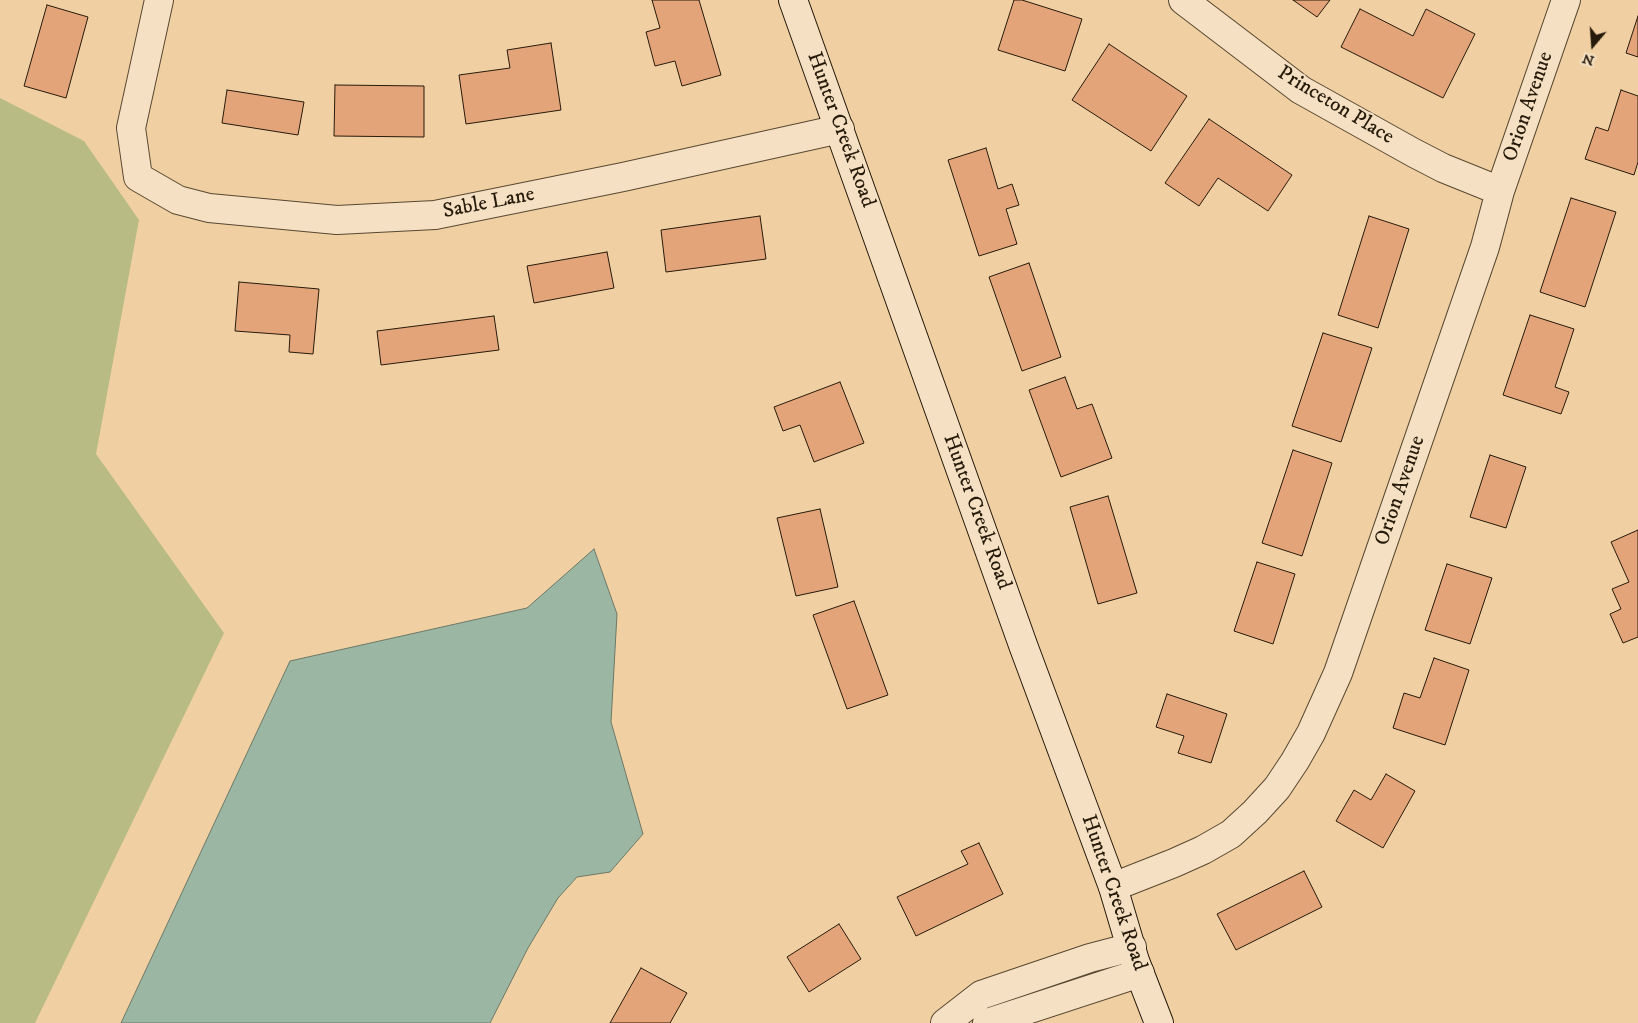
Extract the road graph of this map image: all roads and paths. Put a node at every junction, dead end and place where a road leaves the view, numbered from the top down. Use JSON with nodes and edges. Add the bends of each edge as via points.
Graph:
{"nodes":[{"id":1,"x":159,"y":0,"type":"edge"},
{"id":2,"x":794,"y":0,"type":"edge"},
{"id":3,"x":1183,"y":0,"type":"edge"},
{"id":4,"x":1566,"y":0,"type":"edge"},
{"id":5,"x":840,"y":129,"type":"junction"},
{"id":6,"x":1500,"y":191,"type":"junction"},
{"id":7,"x":1114,"y":887,"type":"junction"},
{"id":8,"x":1132,"y":947,"type":"junction"},
{"id":9,"x":1140,"y":973,"type":"junction"},
{"id":10,"x":944,"y":1023,"type":"edge"},
{"id":11,"x":987,"y":1023,"type":"edge"},
{"id":12,"x":1158,"y":1023,"type":"edge"}],
"edges":[{"from":1,"to":5,"type":"street","name":"Sable Lane","via":[[131,128],[138,178],[178,200],[209,208],[337,220],[435,216]]},
{"from":2,"to":5,"type":"street","name":"Hunter Creek Road"},
{"from":3,"to":6,"type":"street","name":"Princeton Place","via":[[1301,90],[1414,154]]},
{"from":4,"to":6,"type":"street","name":"Orion Avenue"},
{"from":5,"to":7,"type":"street","name":"Hunter Creek Road","via":[[1023,645]]},
{"from":6,"to":7,"type":"street","name":"Orion Avenue","via":[[1485,247],[1338,674],[1311,733],[1277,788],[1231,834],[1174,863]]},
{"from":7,"to":8,"type":"street","name":"Hunter Creek Road"},
{"from":8,"to":9,"type":"street","name":"Hunter Creek Road"},
{"from":8,"to":10,"type":"street","via":[[981,995]]},
{"from":9,"to":11,"type":"street"},
{"from":9,"to":12,"type":"street","name":"Hunter Creek Road"}]}
